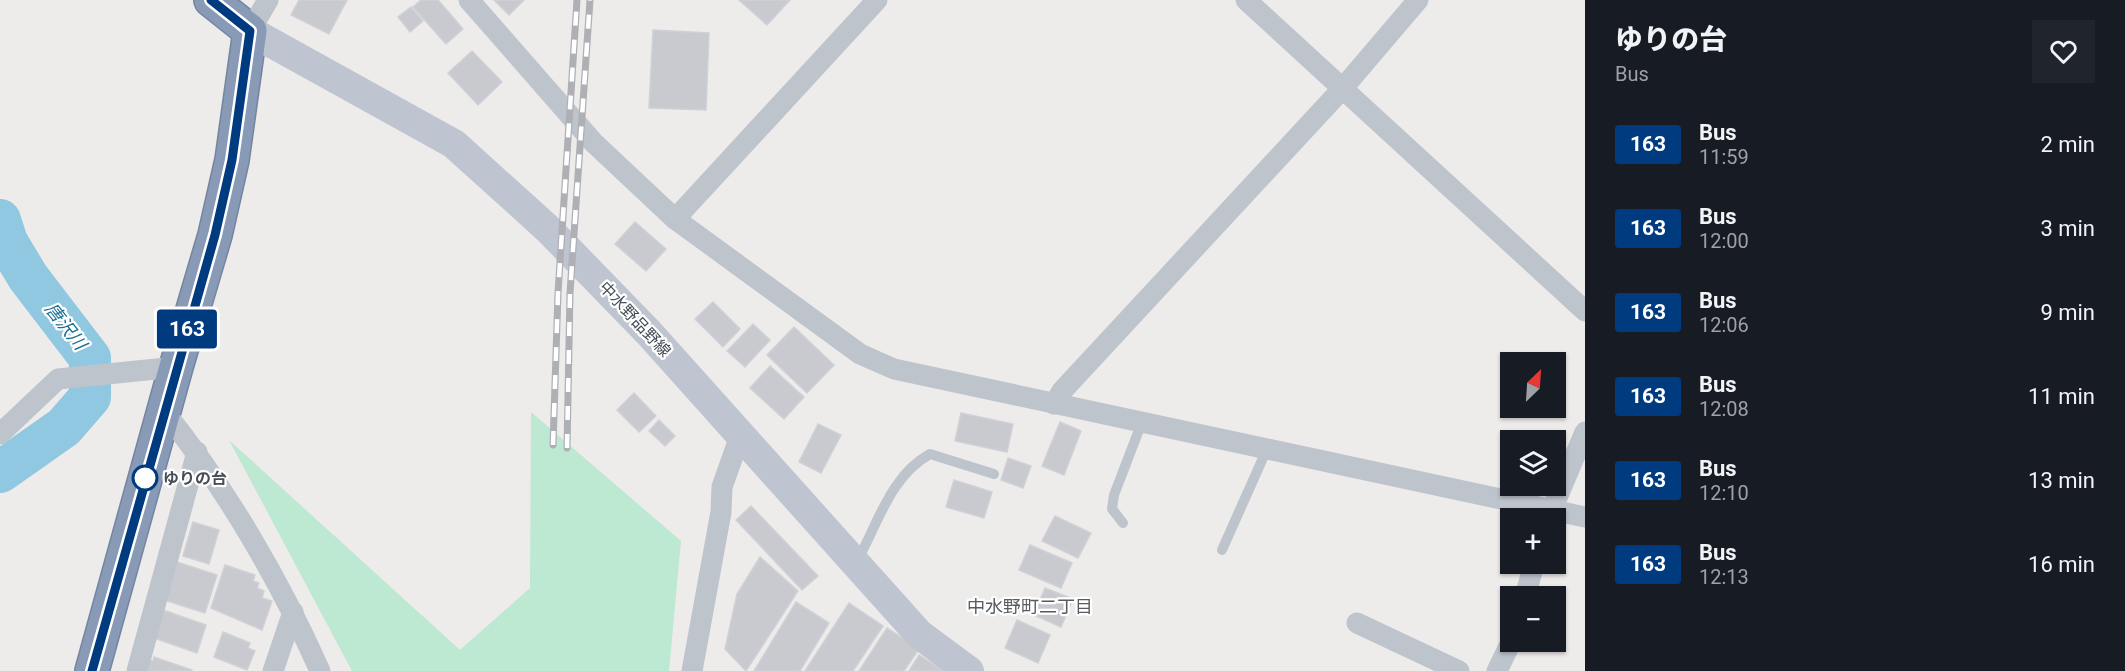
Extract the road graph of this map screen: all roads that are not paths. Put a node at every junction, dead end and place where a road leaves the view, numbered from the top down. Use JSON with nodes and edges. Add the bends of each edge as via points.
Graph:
{"nodes":[{"id":1,"x":211,"y":0,"type":"edge"},
{"id":2,"x":268,"y":0,"type":"edge"},
{"id":3,"x":469,"y":0,"type":"edge"},
{"id":4,"x":877,"y":0,"type":"edge"},
{"id":5,"x":1246,"y":0,"type":"edge"},
{"id":6,"x":1418,"y":0,"type":"edge"},
{"id":7,"x":250,"y":31,"type":"junction"},
{"id":8,"x":1343,"y":87,"type":"junction"},
{"id":9,"x":675,"y":219,"type":"junction"},
{"id":10,"x":1585,"y":311,"type":"edge"},
{"id":11,"x":176,"y":367,"type":"junction"},
{"id":12,"x":1054,"y":404,"type":"junction"},
{"id":13,"x":164,"y":411,"type":"junction"},
{"id":14,"x":1142,"y":422,"type":"junction"},
{"id":15,"x":2,"y":428,"type":"edge"},
{"id":16,"x":1585,"y":432,"type":"edge"},
{"id":17,"x":740,"y":436,"type":"junction"},
{"id":18,"x":1267,"y":449,"type":"junction"},
{"id":19,"x":196,"y":452,"type":"junction"},
{"id":20,"x":994,"y":474,"type":"dead end"},
{"id":21,"x":1525,"y":508,"type":"edge"},
{"id":22,"x":1553,"y":508,"type":"edge"},
{"id":23,"x":1566,"y":515,"type":"edge"},
{"id":24,"x":1585,"y":517,"type":"edge"},
{"id":25,"x":1123,"y":524,"type":"dead end"},
{"id":26,"x":1222,"y":550,"type":"dead end"},
{"id":27,"x":856,"y":564,"type":"junction"},
{"id":28,"x":294,"y":612,"type":"junction"},
{"id":29,"x":1357,"y":623,"type":"dead end"},
{"id":30,"x":1506,"y":652,"type":"edge"},
{"id":31,"x":92,"y":671,"type":"edge"},
{"id":32,"x":136,"y":671,"type":"edge"},
{"id":33,"x":273,"y":671,"type":"edge"},
{"id":34,"x":320,"y":671,"type":"edge"},
{"id":35,"x":692,"y":671,"type":"edge"},
{"id":36,"x":969,"y":671,"type":"edge"},
{"id":37,"x":1459,"y":671,"type":"edge"},
{"id":38,"x":1497,"y":671,"type":"edge"}],
"edges":[{"from":1,"to":7,"type":"highway"},
{"from":2,"to":7,"type":"street"},
{"from":3,"to":9,"type":"street","via":[[594,143]]},
{"from":4,"to":9,"type":"street"},
{"from":5,"to":8,"type":"street"},
{"from":6,"to":8,"type":"street"},
{"from":7,"to":11,"type":"highway","via":[[232,160],[215,235]]},
{"from":7,"to":17,"type":"main road","name":"中水野品野線","via":[[454,144],[592,273]]},
{"from":8,"to":10,"type":"street"},
{"from":8,"to":12,"type":"street"},
{"from":9,"to":12,"type":"street","via":[[860,354],[894,369]]},
{"from":11,"to":13,"type":"highway"},
{"from":11,"to":15,"type":"street","via":[[58,379]]},
{"from":12,"to":14,"type":"street"},
{"from":13,"to":19,"type":"street"},
{"from":13,"to":31,"type":"highway"},
{"from":14,"to":18,"type":"street"},
{"from":14,"to":25,"type":"lane","via":[[1114,495],[1112,509]]},
{"from":16,"to":22,"type":"street"},
{"from":17,"to":27,"type":"main road","name":"中水野品野線"},
{"from":17,"to":35,"type":"street","via":[[722,487],[721,512]]},
{"from":18,"to":21,"type":"street"},
{"from":18,"to":26,"type":"lane"},
{"from":19,"to":28,"type":"street"},
{"from":19,"to":32,"type":"street"},
{"from":20,"to":27,"type":"lane","via":[[930,454],[915,462],[897,482]]},
{"from":23,"to":24,"type":"street"},
{"from":27,"to":36,"type":"main road","name":"中水野品野線","via":[[919,634]]},
{"from":28,"to":33,"type":"street"},
{"from":28,"to":34,"type":"street"},
{"from":29,"to":37,"type":"street"},
{"from":30,"to":38,"type":"street"}]}
